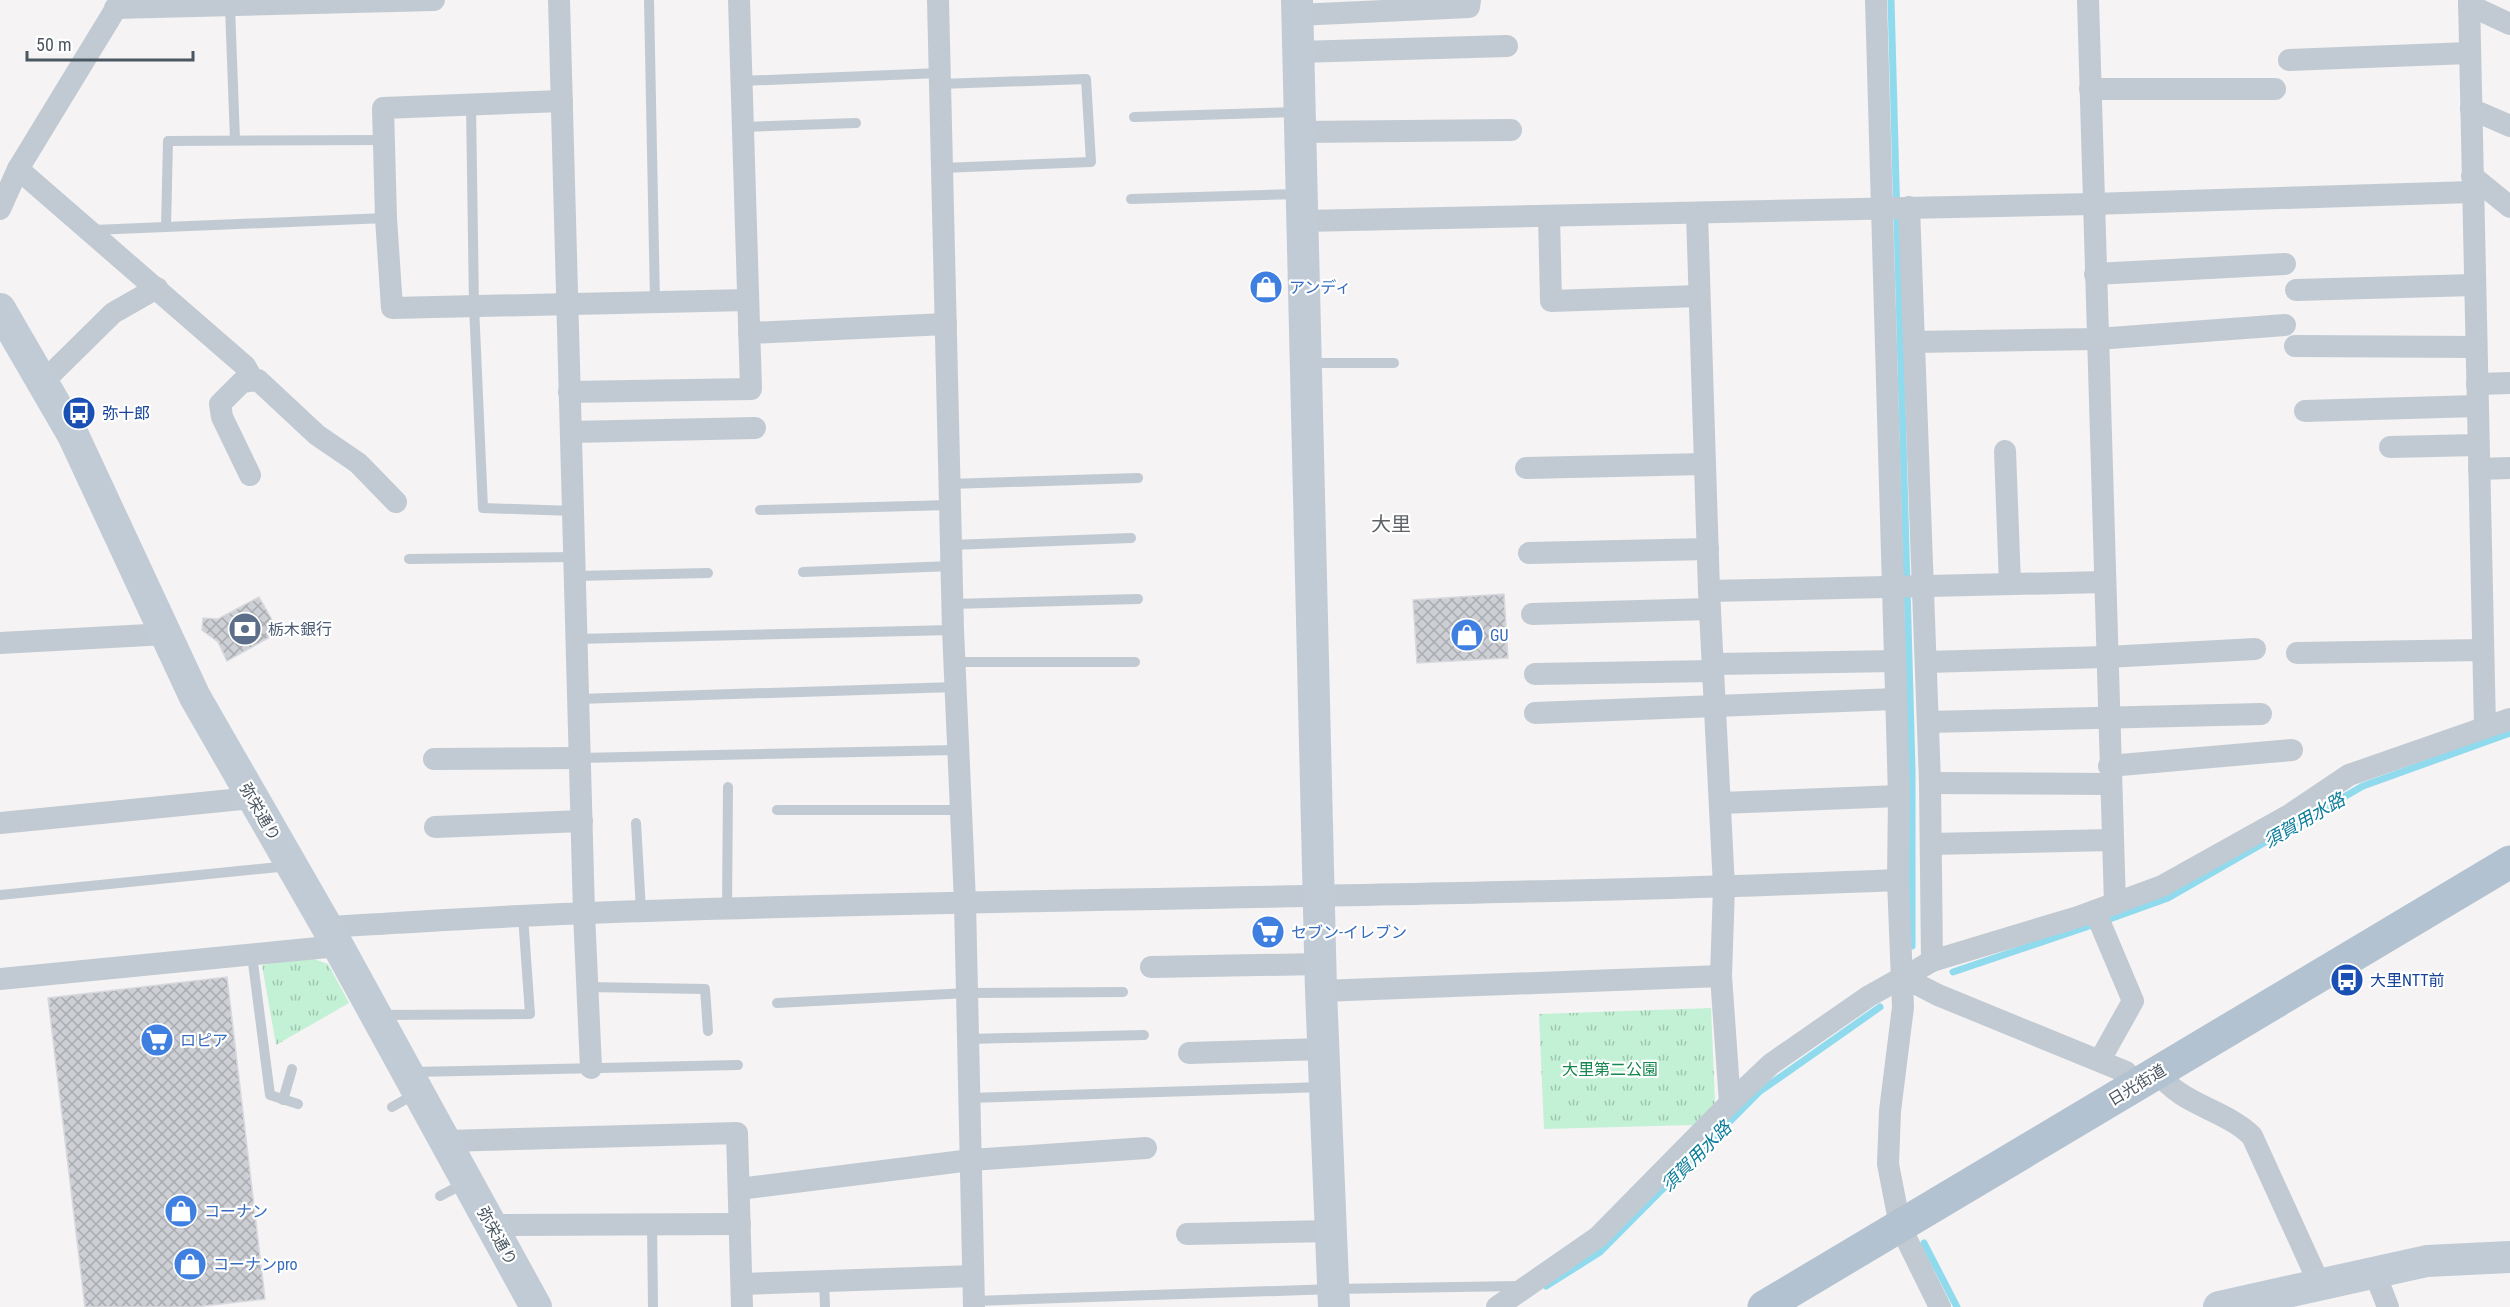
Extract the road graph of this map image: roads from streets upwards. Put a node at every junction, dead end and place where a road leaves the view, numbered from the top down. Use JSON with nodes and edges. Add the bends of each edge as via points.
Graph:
{"nodes":[{"id":1,"x":434,"y":0,"type":"edge"},
{"id":2,"x":559,"y":0,"type":"edge"},
{"id":3,"x":739,"y":0,"type":"edge"},
{"id":4,"x":938,"y":0,"type":"edge"},
{"id":5,"x":1470,"y":0,"type":"edge"},
{"id":6,"x":1876,"y":0,"type":"edge"},
{"id":7,"x":2088,"y":0,"type":"edge"},
{"id":8,"x":2469,"y":2,"type":"edge"},
{"id":9,"x":118,"y":4,"type":"edge"},
{"id":10,"x":1297,"y":8,"type":"edge"},
{"id":11,"x":2510,"y":24,"type":"edge"},
{"id":12,"x":1507,"y":46,"type":"dead end"},
{"id":13,"x":1299,"y":52,"type":"junction"},
{"id":14,"x":2469,"y":53,"type":"junction"},
{"id":15,"x":2289,"y":60,"type":"dead end"},
{"id":16,"x":2090,"y":89,"type":"junction"},
{"id":17,"x":2275,"y":89,"type":"dead end"},
{"id":18,"x":562,"y":101,"type":"junction"},
{"id":19,"x":2471,"y":109,"type":"junction"},
{"id":20,"x":1300,"y":122,"type":"junction"},
{"id":21,"x":2510,"y":126,"type":"edge"},
{"id":22,"x":1511,"y":130,"type":"dead end"},
{"id":23,"x":18,"y":169,"type":"junction"},
{"id":24,"x":2472,"y":184,"type":"junction"},
{"id":25,"x":2092,"y":204,"type":"junction"},
{"id":26,"x":1882,"y":207,"type":"junction"},
{"id":27,"x":1909,"y":207,"type":"junction"},
{"id":28,"x":2510,"y":207,"type":"edge"},
{"id":29,"x":1302,"y":208,"type":"junction"},
{"id":30,"x":0,"y":209,"type":"edge"},
{"id":31,"x":1696,"y":213,"type":"junction"},
{"id":32,"x":1550,"y":216,"type":"junction"},
{"id":33,"x":2284,"y":264,"type":"dead end"},
{"id":34,"x":2095,"y":274,"type":"junction"},
{"id":35,"x":2474,"y":285,"type":"junction"},
{"id":36,"x":157,"y":288,"type":"junction"},
{"id":37,"x":2296,"y":290,"type":"dead end"},
{"id":38,"x":1700,"y":296,"type":"junction"},
{"id":39,"x":748,"y":300,"type":"junction"},
{"id":40,"x":568,"y":303,"type":"junction"},
{"id":41,"x":0,"y":309,"type":"edge"},
{"id":42,"x":946,"y":324,"type":"junction"},
{"id":43,"x":2285,"y":325,"type":"dead end"},
{"id":44,"x":749,"y":333,"type":"junction"},
{"id":45,"x":2097,"y":339,"type":"junction"},
{"id":46,"x":1914,"y":342,"type":"junction"},
{"id":47,"x":2295,"y":346,"type":"dead end"},
{"id":48,"x":2476,"y":347,"type":"junction"},
{"id":49,"x":253,"y":380,"type":"junction"},
{"id":50,"x":44,"y":382,"type":"junction"},
{"id":51,"x":2510,"y":383,"type":"edge"},
{"id":52,"x":569,"y":392,"type":"junction"},
{"id":53,"x":2477,"y":395,"type":"junction"},
{"id":54,"x":2305,"y":411,"type":"dead end"},
{"id":55,"x":755,"y":428,"type":"dead end"},
{"id":56,"x":571,"y":432,"type":"junction"},
{"id":57,"x":2478,"y":445,"type":"junction"},
{"id":58,"x":2390,"y":447,"type":"dead end"},
{"id":59,"x":2005,"y":451,"type":"dead end"},
{"id":60,"x":1705,"y":464,"type":"junction"},
{"id":61,"x":1526,"y":468,"type":"dead end"},
{"id":62,"x":2510,"y":468,"type":"edge"},
{"id":63,"x":2479,"y":469,"type":"junction"},
{"id":64,"x":250,"y":475,"type":"dead end"},
{"id":65,"x":396,"y":502,"type":"dead end"},
{"id":66,"x":1708,"y":549,"type":"junction"},
{"id":67,"x":1529,"y":553,"type":"dead end"},
{"id":68,"x":2105,"y":582,"type":"junction"},
{"id":69,"x":2010,"y":584,"type":"junction"},
{"id":70,"x":1923,"y":587,"type":"junction"},
{"id":71,"x":1893,"y":588,"type":"junction"},
{"id":72,"x":1710,"y":600,"type":"junction"},
{"id":73,"x":1532,"y":614,"type":"dead end"},
{"id":74,"x":166,"y":634,"type":"junction"},
{"id":75,"x":0,"y":643,"type":"edge"},
{"id":76,"x":2255,"y":649,"type":"dead end"},
{"id":77,"x":2482,"y":650,"type":"junction"},
{"id":78,"x":2297,"y":653,"type":"dead end"},
{"id":79,"x":2107,"y":657,"type":"junction"},
{"id":80,"x":1895,"y":661,"type":"junction"},
{"id":81,"x":1926,"y":662,"type":"junction"},
{"id":82,"x":1713,"y":668,"type":"junction"},
{"id":83,"x":1535,"y":674,"type":"dead end"},
{"id":84,"x":1896,"y":699,"type":"junction"},
{"id":85,"x":1715,"y":706,"type":"junction"},
{"id":86,"x":1535,"y":713,"type":"dead end"},
{"id":87,"x":2261,"y":714,"type":"dead end"},
{"id":88,"x":2109,"y":719,"type":"junction"},
{"id":89,"x":2510,"y":719,"type":"edge"},
{"id":90,"x":1928,"y":722,"type":"junction"},
{"id":91,"x":2485,"y":728,"type":"junction"},
{"id":92,"x":2292,"y":750,"type":"dead end"},
{"id":93,"x":579,"y":758,"type":"junction"},
{"id":94,"x":434,"y":759,"type":"dead end"},
{"id":95,"x":2110,"y":775,"type":"junction"},
{"id":96,"x":1930,"y":783,"type":"junction"},
{"id":97,"x":1899,"y":796,"type":"junction"},
{"id":98,"x":252,"y":798,"type":"junction"},
{"id":99,"x":1720,"y":803,"type":"junction"},
{"id":100,"x":582,"y":821,"type":"junction"},
{"id":101,"x":0,"y":823,"type":"edge"},
{"id":102,"x":435,"y":827,"type":"dead end"},
{"id":103,"x":2112,"y":840,"type":"junction"},
{"id":104,"x":1931,"y":844,"type":"junction"},
{"id":105,"x":2510,"y":862,"type":"edge"},
{"id":106,"x":1898,"y":880,"type":"junction"},
{"id":107,"x":1724,"y":887,"type":"junction"},
{"id":108,"x":1320,"y":896,"type":"junction"},
{"id":109,"x":964,"y":902,"type":"junction"},
{"id":110,"x":2105,"y":908,"type":"junction"},
{"id":111,"x":584,"y":913,"type":"junction"},
{"id":112,"x":333,"y":936,"type":"junction"},
{"id":113,"x":1932,"y":961,"type":"junction"},
{"id":114,"x":1152,"y":967,"type":"dead end"},
{"id":115,"x":1721,"y":976,"type":"junction"},
{"id":116,"x":1903,"y":977,"type":"junction"},
{"id":117,"x":1321,"y":978,"type":"junction"},
{"id":118,"x":0,"y":979,"type":"edge"},
{"id":119,"x":1325,"y":1049,"type":"junction"},
{"id":120,"x":1189,"y":1053,"type":"dead end"},
{"id":121,"x":2100,"y":1060,"type":"junction"},
{"id":122,"x":591,"y":1068,"type":"road end"},
{"id":123,"x":2146,"y":1079,"type":"junction"},
{"id":124,"x":1730,"y":1102,"type":"junction"},
{"id":125,"x":446,"y":1141,"type":"junction"},
{"id":126,"x":1146,"y":1148,"type":"dead end"},
{"id":127,"x":970,"y":1160,"type":"junction"},
{"id":128,"x":739,"y":1189,"type":"junction"},
{"id":129,"x":740,"y":1224,"type":"junction"},
{"id":130,"x":492,"y":1226,"type":"junction"},
{"id":131,"x":1900,"y":1226,"type":"junction"},
{"id":132,"x":1331,"y":1231,"type":"junction"},
{"id":133,"x":1187,"y":1234,"type":"dead end"},
{"id":134,"x":2510,"y":1257,"type":"edge"},
{"id":135,"x":2374,"y":1271,"type":"junction"},
{"id":136,"x":973,"y":1276,"type":"junction"},
{"id":137,"x":2319,"y":1283,"type":"junction"},
{"id":138,"x":742,"y":1284,"type":"junction"},
{"id":139,"x":1334,"y":1298,"type":"edge"},
{"id":140,"x":974,"y":1304,"type":"edge"},
{"id":141,"x":537,"y":1307,"type":"edge"},
{"id":142,"x":742,"y":1307,"type":"edge"},
{"id":143,"x":1497,"y":1307,"type":"edge"},
{"id":144,"x":1764,"y":1307,"type":"edge"},
{"id":145,"x":1940,"y":1307,"type":"edge"},
{"id":146,"x":2219,"y":1307,"type":"edge"},
{"id":147,"x":2388,"y":1307,"type":"edge"}],
"edges":[{"from":1,"to":9,"type":"street","via":[[230,7]]},
{"from":2,"to":18,"type":"street"},
{"from":3,"to":39,"type":"street"},
{"from":4,"to":42,"type":"street"},
{"from":5,"to":10,"type":"street","via":[[1469,8]]},
{"from":6,"to":26,"type":"street"},
{"from":7,"to":16,"type":"street"},
{"from":8,"to":11,"type":"street"},
{"from":8,"to":14,"type":"street"},
{"from":9,"to":23,"type":"street"},
{"from":10,"to":13,"type":"street"},
{"from":12,"to":13,"type":"street"},
{"from":13,"to":20,"type":"street"},
{"from":14,"to":15,"type":"street"},
{"from":14,"to":19,"type":"street"},
{"from":16,"to":17,"type":"street"},
{"from":16,"to":25,"type":"street"},
{"from":18,"to":40,"type":"street"},
{"from":18,"to":40,"type":"street","via":[[383,108],[383,140],[392,308]]},
{"from":19,"to":21,"type":"street"},
{"from":19,"to":24,"type":"street"},
{"from":20,"to":22,"type":"street"},
{"from":20,"to":29,"type":"street"},
{"from":23,"to":30,"type":"street"},
{"from":23,"to":36,"type":"street"},
{"from":24,"to":25,"type":"street"},
{"from":24,"to":28,"type":"street"},
{"from":24,"to":35,"type":"street"},
{"from":25,"to":27,"type":"street"},
{"from":25,"to":34,"type":"street"},
{"from":26,"to":27,"type":"street"},
{"from":26,"to":31,"type":"street"},
{"from":26,"to":71,"type":"street"},
{"from":27,"to":46,"type":"street"},
{"from":29,"to":32,"type":"street"},
{"from":29,"to":108,"type":"street"},
{"from":31,"to":32,"type":"street"},
{"from":31,"to":38,"type":"street"},
{"from":32,"to":38,"type":"street","via":[[1551,301]]},
{"from":33,"to":34,"type":"street"},
{"from":34,"to":45,"type":"street"},
{"from":35,"to":37,"type":"street"},
{"from":35,"to":48,"type":"street"},
{"from":36,"to":49,"type":"street","via":[[245,366]]},
{"from":36,"to":50,"type":"street","via":[[113,313]]},
{"from":38,"to":60,"type":"street"},
{"from":39,"to":40,"type":"street"},
{"from":39,"to":44,"type":"street"},
{"from":40,"to":52,"type":"street"},
{"from":41,"to":50,"type":"street","name":"弥栄通り"},
{"from":42,"to":44,"type":"street"},
{"from":42,"to":109,"type":"street","via":[[956,750]]},
{"from":43,"to":45,"type":"street"},
{"from":44,"to":52,"type":"street","via":[[751,389]]},
{"from":45,"to":46,"type":"street"},
{"from":45,"to":68,"type":"street"},
{"from":46,"to":70,"type":"street"},
{"from":47,"to":48,"type":"street"},
{"from":48,"to":53,"type":"street"},
{"from":49,"to":64,"type":"street","via":[[242,382],[220,404],[222,417]]},
{"from":49,"to":65,"type":"street","via":[[258,380],[317,435],[358,462]]},
{"from":50,"to":74,"type":"street","name":"弥栄通り","via":[[73,435]]},
{"from":51,"to":53,"type":"street"},
{"from":52,"to":56,"type":"street"},
{"from":53,"to":54,"type":"street"},
{"from":53,"to":57,"type":"street"},
{"from":55,"to":56,"type":"street"},
{"from":56,"to":93,"type":"street"},
{"from":57,"to":58,"type":"street"},
{"from":57,"to":63,"type":"street"},
{"from":59,"to":69,"type":"street"},
{"from":60,"to":61,"type":"street"},
{"from":60,"to":66,"type":"street"},
{"from":62,"to":63,"type":"street"},
{"from":63,"to":77,"type":"street"},
{"from":66,"to":67,"type":"street"},
{"from":66,"to":72,"type":"street"},
{"from":68,"to":69,"type":"street"},
{"from":68,"to":79,"type":"street"},
{"from":69,"to":70,"type":"street"},
{"from":70,"to":71,"type":"street"},
{"from":70,"to":81,"type":"street"},
{"from":71,"to":72,"type":"street"},
{"from":71,"to":80,"type":"street"},
{"from":72,"to":73,"type":"street"},
{"from":72,"to":82,"type":"street"},
{"from":74,"to":75,"type":"street"},
{"from":74,"to":98,"type":"street","name":"弥栄通り","via":[[195,697]]},
{"from":76,"to":79,"type":"street"},
{"from":77,"to":78,"type":"street"},
{"from":77,"to":91,"type":"street"},
{"from":79,"to":81,"type":"street"},
{"from":79,"to":88,"type":"street"},
{"from":80,"to":82,"type":"street"},
{"from":80,"to":84,"type":"street"},
{"from":81,"to":90,"type":"street"},
{"from":82,"to":83,"type":"street"},
{"from":82,"to":85,"type":"street"},
{"from":84,"to":85,"type":"street"},
{"from":84,"to":97,"type":"street"},
{"from":85,"to":86,"type":"street"},
{"from":85,"to":99,"type":"street"},
{"from":87,"to":88,"type":"street"},
{"from":88,"to":90,"type":"street"},
{"from":88,"to":95,"type":"street"},
{"from":89,"to":91,"type":"street"},
{"from":90,"to":96,"type":"street"},
{"from":91,"to":110,"type":"street","via":[[2349,775],[2291,813],[2162,886]]},
{"from":92,"to":95,"type":"street"},
{"from":93,"to":94,"type":"street"},
{"from":93,"to":100,"type":"street"},
{"from":95,"to":96,"type":"street"},
{"from":95,"to":103,"type":"street"},
{"from":96,"to":104,"type":"street"},
{"from":97,"to":99,"type":"street"},
{"from":97,"to":106,"type":"street"},
{"from":98,"to":101,"type":"street"},
{"from":98,"to":112,"type":"street","name":"弥栄通り"},
{"from":99,"to":107,"type":"street"},
{"from":100,"to":102,"type":"street"},
{"from":100,"to":111,"type":"street"},
{"from":103,"to":104,"type":"street"},
{"from":103,"to":110,"type":"street"},
{"from":104,"to":113,"type":"street"},
{"from":105,"to":123,"type":"main road","name":"日光街道"},
{"from":106,"to":107,"type":"street"},
{"from":106,"to":116,"type":"street"},
{"from":107,"to":108,"type":"street"},
{"from":107,"to":115,"type":"street"},
{"from":108,"to":109,"type":"street"},
{"from":108,"to":117,"type":"street"},
{"from":109,"to":111,"type":"street"},
{"from":109,"to":127,"type":"street"},
{"from":110,"to":113,"type":"street"},
{"from":110,"to":121,"type":"street","via":[[2133,1001]]},
{"from":111,"to":112,"type":"street"},
{"from":111,"to":122,"type":"street"},
{"from":112,"to":118,"type":"street","via":[[252,956]]},
{"from":112,"to":125,"type":"street","name":"弥栄通り"},
{"from":113,"to":116,"type":"street"},
{"from":114,"to":117,"type":"street"},
{"from":115,"to":117,"type":"street"},
{"from":115,"to":124,"type":"street"},
{"from":116,"to":121,"type":"street"},
{"from":116,"to":124,"type":"street","via":[[1772,1064]]},
{"from":116,"to":131,"type":"street","via":[[1888,1164]]},
{"from":117,"to":119,"type":"street"},
{"from":119,"to":120,"type":"street"},
{"from":119,"to":132,"type":"street"},
{"from":121,"to":123,"type":"street"},
{"from":123,"to":131,"type":"main road","name":"日光街道"},
{"from":123,"to":137,"type":"street","via":[[2239,1124],[2252,1136]]},
{"from":124,"to":143,"type":"street","via":[[1598,1237]]},
{"from":125,"to":128,"type":"street","via":[[737,1133]]},
{"from":125,"to":130,"type":"street","name":"弥栄通り"},
{"from":126,"to":127,"type":"street"},
{"from":127,"to":128,"type":"street"},
{"from":127,"to":136,"type":"street"},
{"from":128,"to":129,"type":"street"},
{"from":129,"to":130,"type":"street"},
{"from":129,"to":138,"type":"street"},
{"from":130,"to":141,"type":"street","name":"弥栄通り"},
{"from":131,"to":144,"type":"main road","name":"日光街道"},
{"from":131,"to":145,"type":"street"},
{"from":132,"to":133,"type":"street"},
{"from":132,"to":139,"type":"street"},
{"from":134,"to":135,"type":"street","via":[[2427,1261]]},
{"from":135,"to":137,"type":"street"},
{"from":135,"to":147,"type":"street"},
{"from":136,"to":138,"type":"street"},
{"from":136,"to":140,"type":"street"},
{"from":137,"to":146,"type":"street"},
{"from":138,"to":142,"type":"street"}]}
